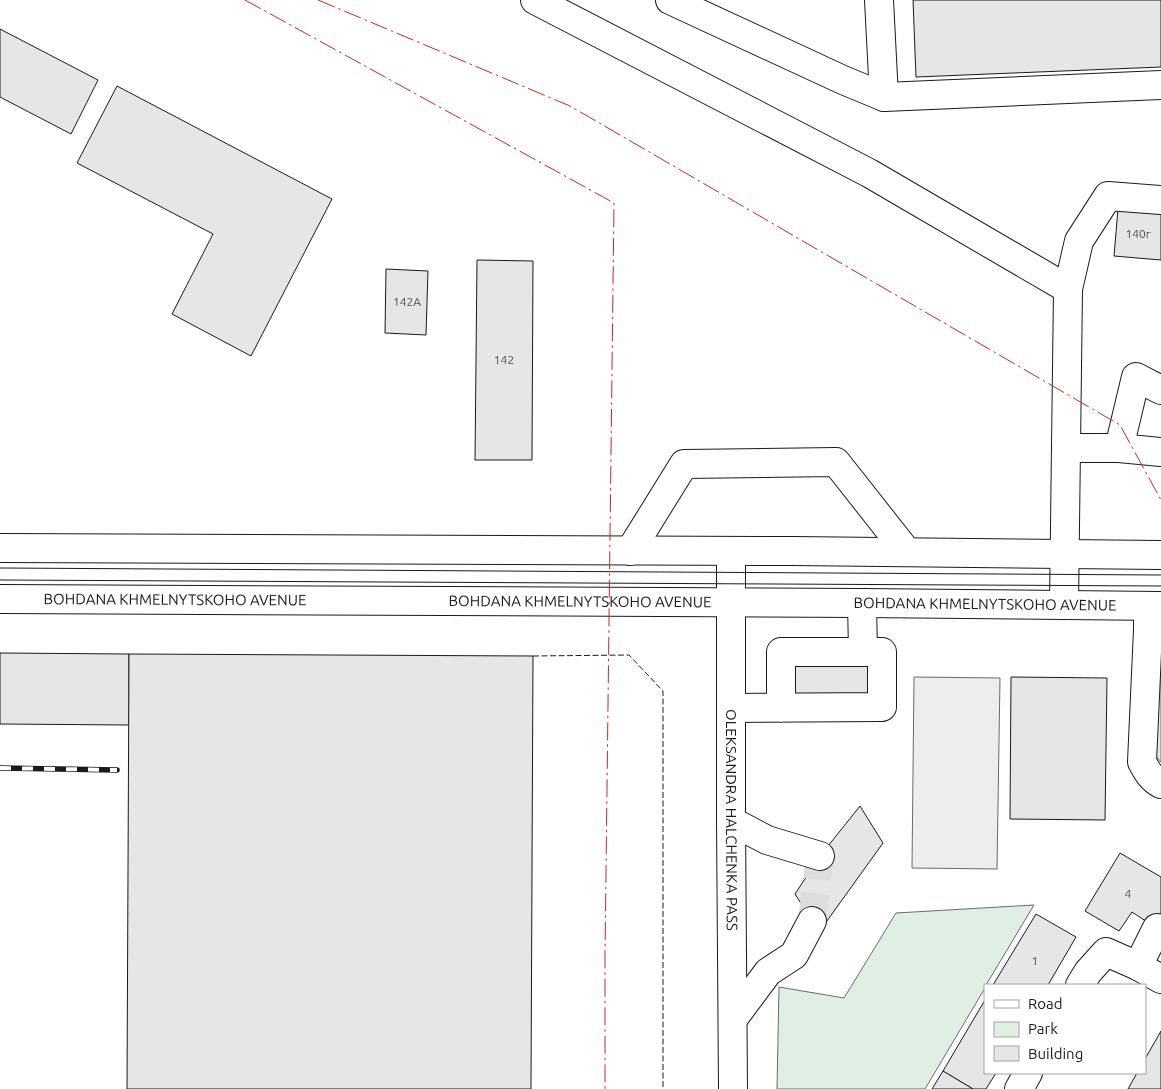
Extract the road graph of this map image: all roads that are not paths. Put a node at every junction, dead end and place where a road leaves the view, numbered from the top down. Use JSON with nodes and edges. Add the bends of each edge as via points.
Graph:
{"nodes":[{"id":1,"x":535,"y":0,"type":"edge"},
{"id":2,"x":670,"y":0,"type":"edge"},
{"id":3,"x":879,"y":0,"type":"edge"},
{"id":4,"x":1161,"y":86,"type":"edge"},
{"id":5,"x":884,"y":97,"type":"junction"},
{"id":6,"x":1161,"y":200,"type":"edge"},
{"id":7,"x":1068,"y":289,"type":"junction"},
{"id":8,"x":1161,"y":390,"type":"edge"},
{"id":9,"x":1066,"y":448,"type":"junction"},
{"id":10,"x":1119,"y":448,"type":"junction"},
{"id":11,"x":1161,"y":452,"type":"edge"},
{"id":12,"x":0,"y":548,"type":"edge"},
{"id":13,"x":630,"y":551,"type":"junction"},
{"id":14,"x":731,"y":551,"type":"junction"},
{"id":15,"x":906,"y":552,"type":"junction"},
{"id":16,"x":1064,"y":554,"type":"junction"},
{"id":17,"x":1161,"y":555,"type":"edge"},
{"id":18,"x":0,"y":599,"type":"edge"},
{"id":19,"x":730,"y":602,"type":"junction"},
{"id":20,"x":862,"y":602,"type":"junction"},
{"id":21,"x":1064,"y":605,"type":"junction"},
{"id":22,"x":1155,"y":606,"type":"edge"},
{"id":23,"x":863,"y":652,"type":"junction"},
{"id":24,"x":731,"y":708,"type":"junction"},
{"id":25,"x":781,"y":708,"type":"junction"},
{"id":26,"x":1161,"y":784,"type":"edge"},
{"id":27,"x":731,"y":821,"type":"junction"},
{"id":28,"x":820,"y":856,"type":"dead end"},
{"id":29,"x":812,"y":921,"type":"tunnel mouth"},
{"id":30,"x":1157,"y":928,"type":"dead end"},
{"id":31,"x":1149,"y":973,"type":"edge"},
{"id":32,"x":1081,"y":984,"type":"edge"},
{"id":33,"x":733,"y":1019,"type":"junction"},
{"id":34,"x":1027,"y":1074,"type":"edge"},
{"id":35,"x":733,"y":1089,"type":"edge"},
{"id":36,"x":1019,"y":1089,"type":"edge"}],
"edges":[{"from":1,"to":7,"type":"main road","via":[[870,173]]},
{"from":2,"to":5,"type":"main road"},
{"from":3,"to":5,"type":"main road"},
{"from":4,"to":5,"type":"main road"},
{"from":6,"to":7,"type":"main road","via":[[1108,196],[1079,241]]},
{"from":7,"to":9,"type":"main road"},
{"from":8,"to":10,"type":"main road","via":[[1136,377]]},
{"from":9,"to":10,"type":"main road"},
{"from":9,"to":16,"type":"main road"},
{"from":10,"to":11,"type":"main road"},
{"from":12,"to":13,"type":"main road"},
{"from":13,"to":14,"type":"main road"},
{"from":13,"to":15,"type":"main road","via":[[684,464],[836,462]]},
{"from":14,"to":15,"type":"main road"},
{"from":14,"to":19,"type":"main road","name":"OLEKSANDRA HALCHENKA PASS"},
{"from":15,"to":16,"type":"main road"},
{"from":16,"to":17,"type":"main road"},
{"from":16,"to":21,"type":"main road"},
{"from":18,"to":19,"type":"main road","name":"BOHDANA KHMELNYTSKOHO AVENUE"},
{"from":19,"to":20,"type":"main road","name":"BOHDANA KHMELNYTSKOHO AVENUE"},
{"from":19,"to":24,"type":"main road","name":"OLEKSANDRA HALCHENKA PASS"},
{"from":20,"to":21,"type":"main road","name":"BOHDANA KHMELNYTSKOHO AVENUE"},
{"from":20,"to":23,"type":"main road"},
{"from":21,"to":22,"type":"main road","name":"BOHDANA KHMELNYTSKOHO AVENUE"},
{"from":22,"to":26,"type":"main road","via":[[1148,630],[1142,762],[1148,773]]},
{"from":23,"to":25,"type":"main road","via":[[781,652]]},
{"from":23,"to":25,"type":"main road","via":[[882,652],[882,708]]},
{"from":24,"to":25,"type":"main road"},
{"from":24,"to":27,"type":"main road","name":"OLEKSANDRA HALCHENKA PASS"},
{"from":27,"to":28,"type":"main road","via":[[767,840]]},
{"from":27,"to":33,"type":"main road","name":"OLEKSANDRA HALCHENKA PASS"},
{"from":29,"to":33,"type":"main road","via":[[794,955],[768,972]]},
{"from":30,"to":31,"type":"main road"},
{"from":31,"to":32,"type":"main road","via":[[1106,952]]},
{"from":33,"to":35,"type":"main road","name":"OLEKSANDRA HALCHENKA PASS"},
{"from":34,"to":36,"type":"main road"}]}
